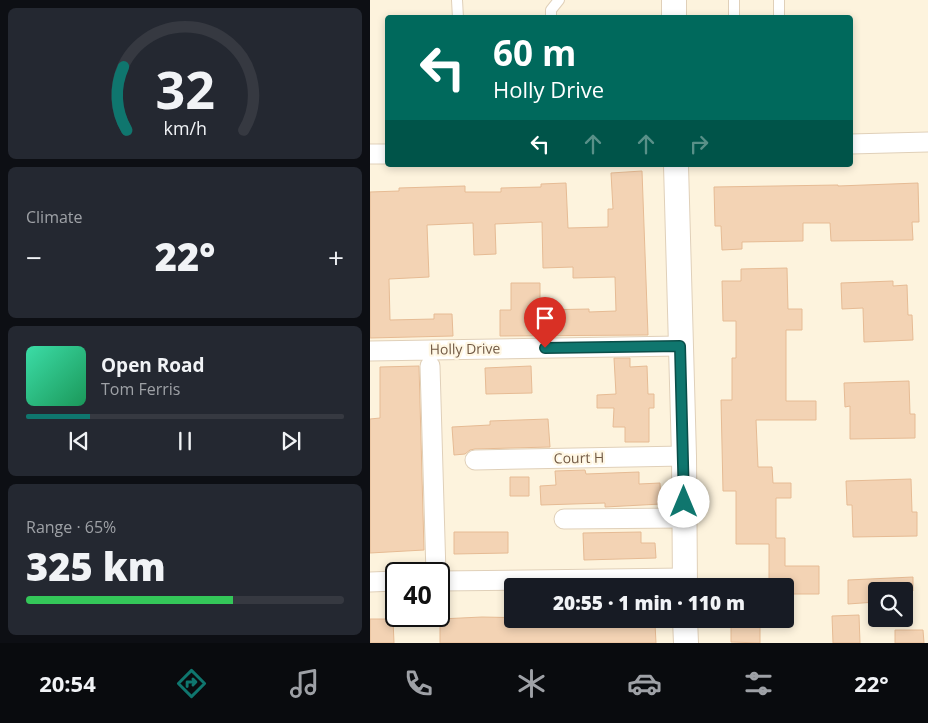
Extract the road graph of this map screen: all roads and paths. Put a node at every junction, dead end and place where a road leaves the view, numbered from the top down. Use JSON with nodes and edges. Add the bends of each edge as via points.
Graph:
{"nodes":[{"id":1,"x":457,"y":0,"type":"edge"},
{"id":2,"x":559,"y":0,"type":"edge"},
{"id":3,"x":674,"y":0,"type":"edge"},
{"id":4,"x":734,"y":0,"type":"edge"},
{"id":5,"x":779,"y":0,"type":"edge"},
{"id":6,"x":458,"y":15,"type":"edge"},
{"id":7,"x":551,"y":15,"type":"edge"},
{"id":8,"x":674,"y":15,"type":"edge"},
{"id":9,"x":734,"y":15,"type":"edge"},
{"id":10,"x":779,"y":15,"type":"edge"},
{"id":11,"x":928,"y":142,"type":"edge"},
{"id":12,"x":853,"y":144,"type":"edge"},
{"id":13,"x":370,"y":154,"type":"edge"},
{"id":14,"x":385,"y":154,"type":"edge"},
{"id":15,"x":676,"y":167,"type":"edge"},
{"id":16,"x":680,"y":346,"type":"junction"},
{"id":17,"x":370,"y":351,"type":"edge"},
{"id":18,"x":430,"y":366,"type":"dead end"},
{"id":19,"x":684,"y":456,"type":"junction"},
{"id":20,"x":475,"y":460,"type":"dead end"},
{"id":21,"x":684,"y":518,"type":"junction"},
{"id":22,"x":564,"y":519,"type":"dead end"},
{"id":23,"x":436,"y":562,"type":"edge"},
{"id":24,"x":684,"y":578,"type":"edge"},
{"id":25,"x":385,"y":581,"type":"edge"},
{"id":26,"x":450,"y":581,"type":"edge"},
{"id":27,"x":504,"y":581,"type":"edge"},
{"id":28,"x":370,"y":582,"type":"edge"},
{"id":29,"x":686,"y":628,"type":"edge"},
{"id":30,"x":686,"y":643,"type":"edge"}],
"edges":[{"from":1,"to":6,"type":"lane"},
{"from":2,"to":7,"type":"lane"},
{"from":3,"to":8,"type":"street"},
{"from":4,"to":9,"type":"lane"},
{"from":5,"to":10,"type":"lane"},
{"from":11,"to":12,"type":"street"},
{"from":13,"to":14,"type":"street"},
{"from":15,"to":16,"type":"street"},
{"from":16,"to":17,"type":"street","name":"Holly Drive"},
{"from":16,"to":19,"type":"street"},
{"from":18,"to":23,"type":"street","name":"Holly Drive"},
{"from":19,"to":20,"type":"street","name":"Court H"},
{"from":19,"to":21,"type":"street"},
{"from":21,"to":22,"type":"street"},
{"from":21,"to":24,"type":"street"},
{"from":25,"to":28,"type":"street"},
{"from":26,"to":27,"type":"street"},
{"from":29,"to":30,"type":"street"}]}
